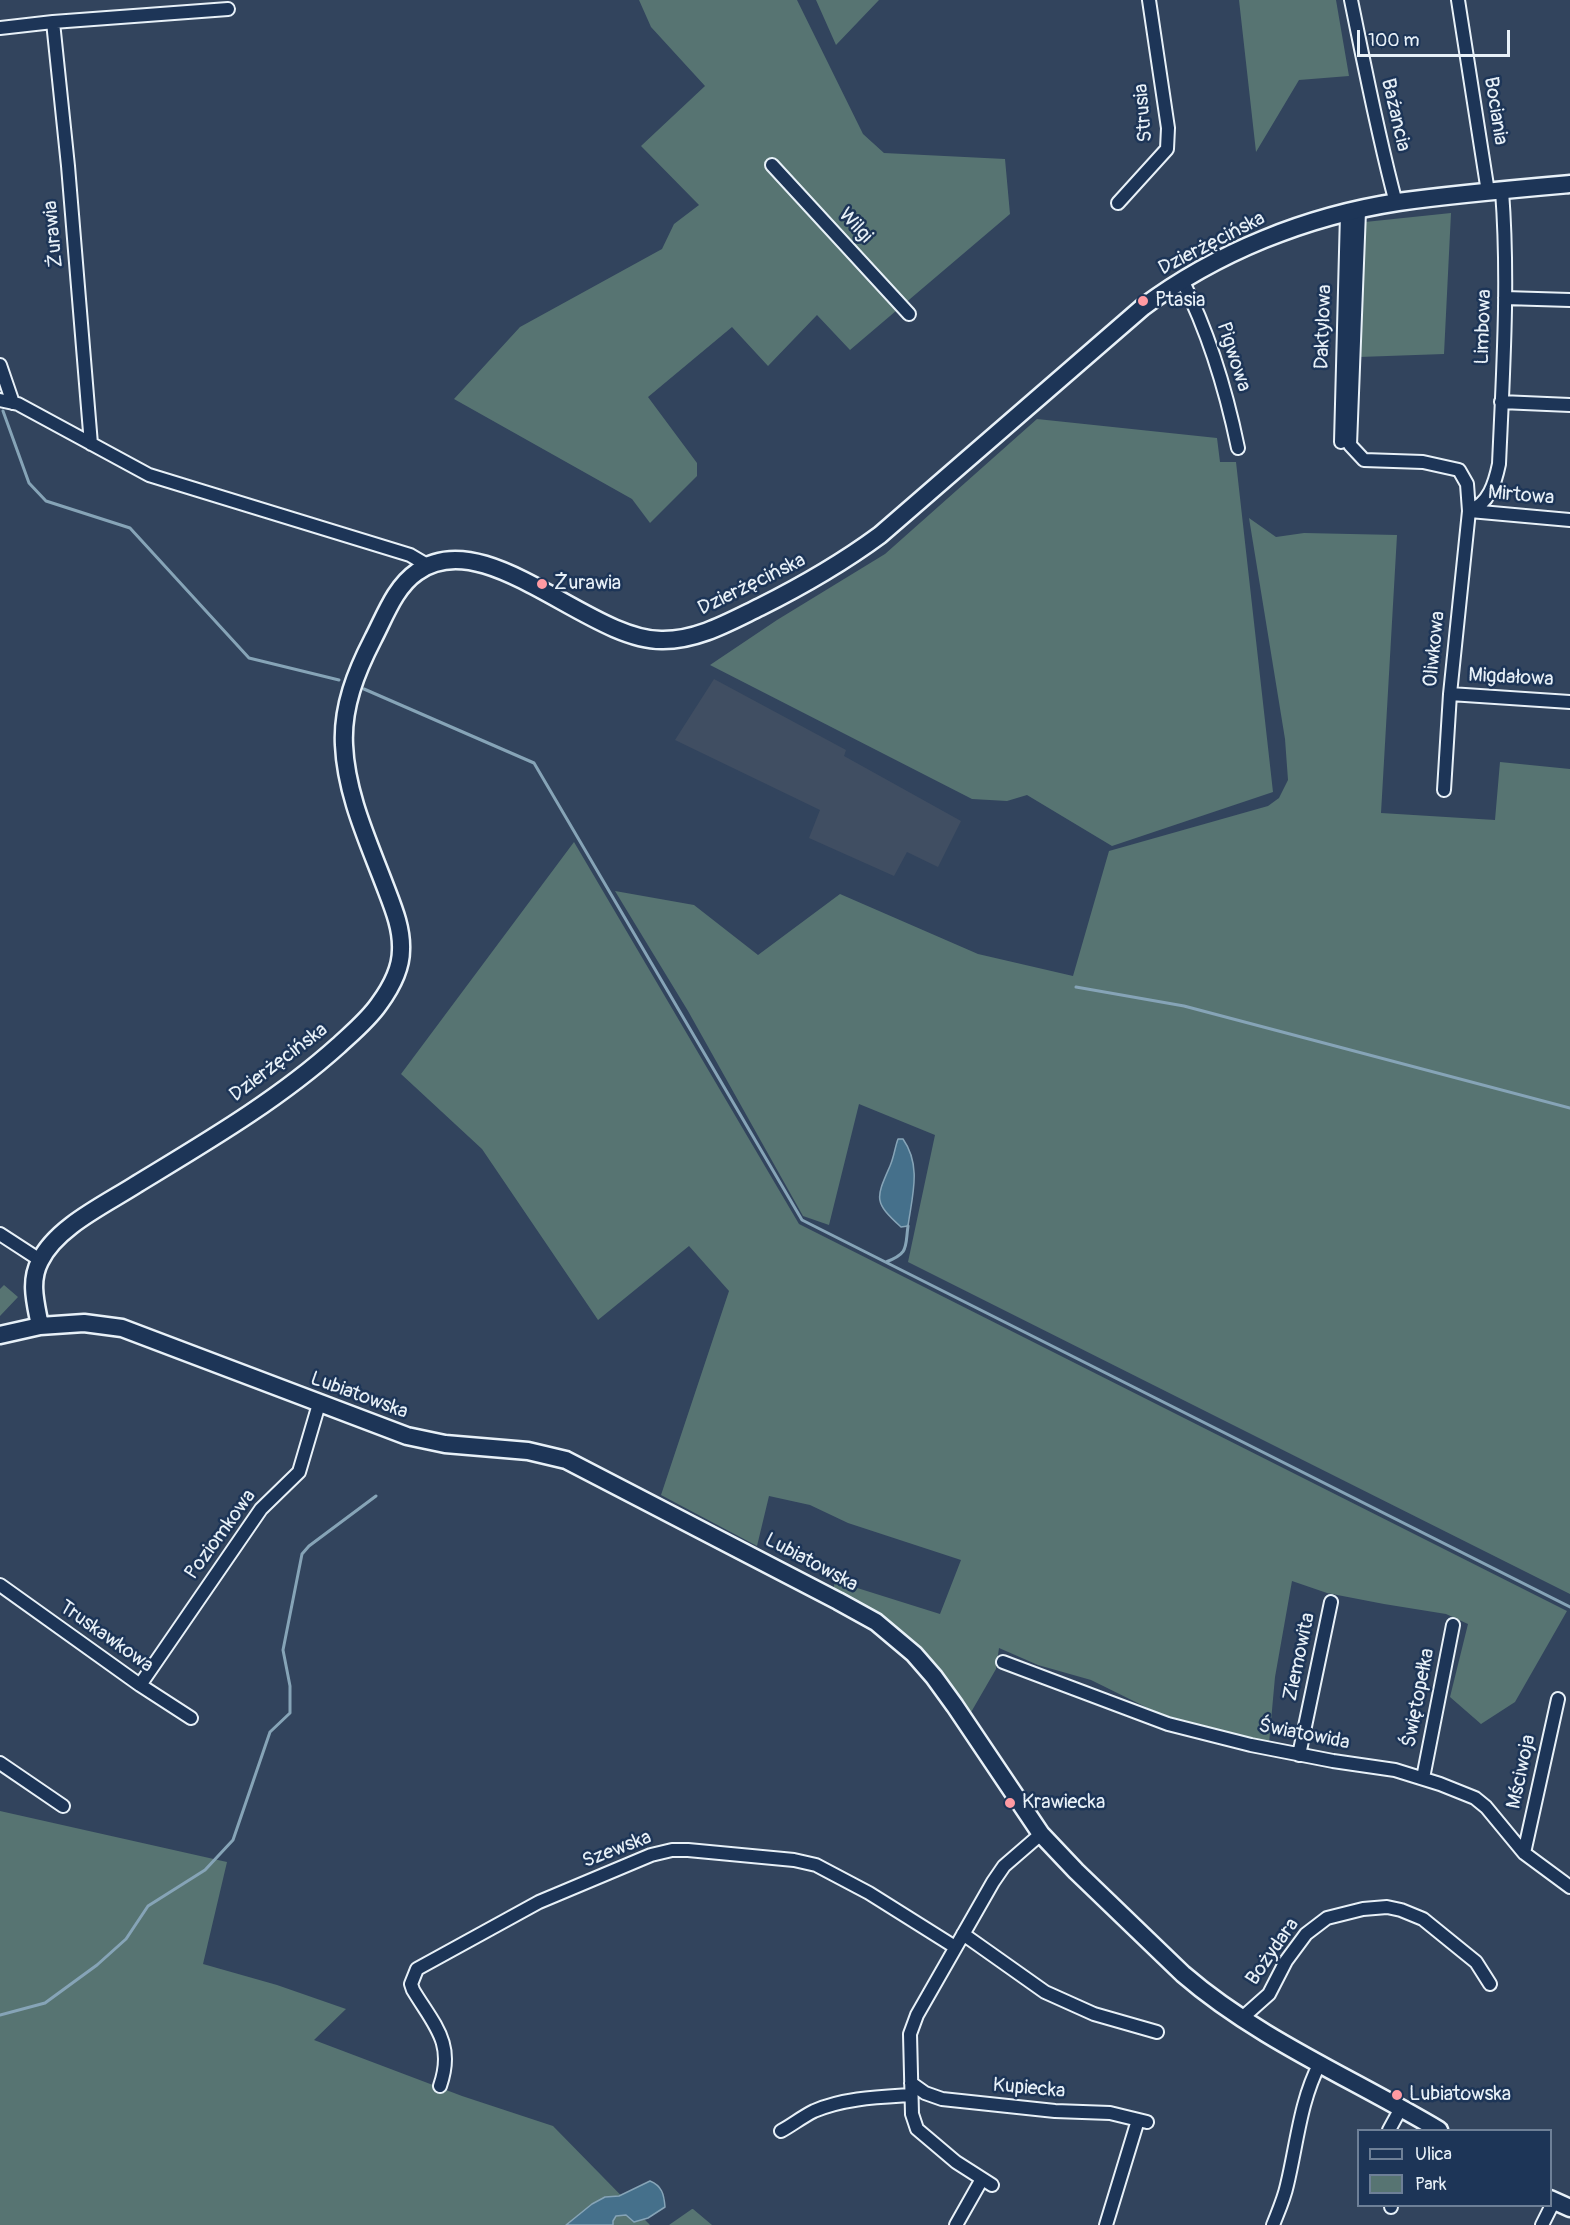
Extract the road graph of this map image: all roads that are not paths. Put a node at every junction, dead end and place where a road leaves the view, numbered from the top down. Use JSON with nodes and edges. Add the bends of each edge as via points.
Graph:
{"nodes":[{"id":1,"x":1149,"y":0,"type":"edge"},
{"id":2,"x":1352,"y":0,"type":"edge"},
{"id":3,"x":1458,"y":0,"type":"edge"},
{"id":4,"x":228,"y":9,"type":"dead end"},
{"id":5,"x":53,"y":22,"type":"junction"},
{"id":6,"x":0,"y":28,"type":"edge"},
{"id":7,"x":772,"y":165,"type":"dead end"},
{"id":8,"x":1570,"y":183,"type":"edge"},
{"id":9,"x":1495,"y":191,"type":"junction"},
{"id":10,"x":1118,"y":203,"type":"dead end"},
{"id":11,"x":1396,"y":203,"type":"junction"},
{"id":12,"x":1353,"y":212,"type":"junction"},
{"id":13,"x":1182,"y":280,"type":"junction"},
{"id":14,"x":1505,"y":298,"type":"junction"},
{"id":15,"x":1570,"y":300,"type":"edge"},
{"id":16,"x":909,"y":314,"type":"dead end"},
{"id":17,"x":0,"y":365,"type":"edge"},
{"id":18,"x":6,"y":401,"type":"edge"},
{"id":19,"x":1501,"y":402,"type":"junction"},
{"id":20,"x":1570,"y":405,"type":"edge"},
{"id":21,"x":1341,"y":442,"type":"dead end"},
{"id":22,"x":91,"y":444,"type":"junction"},
{"id":23,"x":1238,"y":448,"type":"dead end"},
{"id":24,"x":1469,"y":511,"type":"junction"},
{"id":25,"x":1570,"y":520,"type":"edge"},
{"id":26,"x":427,"y":566,"type":"junction"},
{"id":27,"x":1450,"y":694,"type":"junction"},
{"id":28,"x":1570,"y":702,"type":"edge"},
{"id":29,"x":1444,"y":790,"type":"dead end"},
{"id":30,"x":0,"y":1234,"type":"edge"},
{"id":31,"x":40,"y":1260,"type":"junction"},
{"id":32,"x":40,"y":1326,"type":"junction"},
{"id":33,"x":0,"y":1335,"type":"edge"},
{"id":34,"x":319,"y":1404,"type":"junction"},
{"id":35,"x":0,"y":1586,"type":"edge"},
{"id":36,"x":1331,"y":1602,"type":"dead end"},
{"id":37,"x":1453,"y":1625,"type":"dead end"},
{"id":38,"x":1003,"y":1662,"type":"dead end"},
{"id":39,"x":140,"y":1685,"type":"junction"},
{"id":40,"x":1558,"y":1699,"type":"dead end"},
{"id":41,"x":191,"y":1718,"type":"dead end"},
{"id":42,"x":1299,"y":1755,"type":"junction"},
{"id":43,"x":0,"y":1763,"type":"edge"},
{"id":44,"x":1423,"y":1778,"type":"junction"},
{"id":45,"x":63,"y":1806,"type":"dead end"},
{"id":46,"x":1041,"y":1834,"type":"junction"},
{"id":47,"x":1524,"y":1853,"type":"junction"},
{"id":48,"x":1570,"y":1887,"type":"edge"},
{"id":49,"x":963,"y":1934,"type":"junction"},
{"id":50,"x":955,"y":1947,"type":"junction"},
{"id":51,"x":1490,"y":1983,"type":"dead end"},
{"id":52,"x":1242,"y":2018,"type":"junction"},
{"id":53,"x":1157,"y":2032,"type":"dead end"},
{"id":54,"x":1320,"y":2063,"type":"junction"},
{"id":55,"x":440,"y":2086,"type":"dead end"},
{"id":56,"x":911,"y":2089,"type":"junction"},
{"id":57,"x":1401,"y":2108,"type":"junction"},
{"id":58,"x":1390,"y":2129,"type":"edge"},
{"id":59,"x":1437,"y":2129,"type":"edge"},
{"id":60,"x":782,"y":2131,"type":"dead end"},
{"id":61,"x":1558,"y":2202,"type":"edge"},
{"id":62,"x":956,"y":2225,"type":"edge"},
{"id":63,"x":1106,"y":2225,"type":"edge"},
{"id":64,"x":1273,"y":2225,"type":"edge"},
{"id":65,"x":1542,"y":2225,"type":"edge"}],
"edges":[{"from":1,"to":10,"type":"street","name":"Strusia","via":[[1168,128],[1167,149]]},
{"from":2,"to":11,"type":"street","name":"Bażancia"},
{"from":3,"to":9,"type":"street","name":"Bociania"},
{"from":4,"to":5,"type":"street"},
{"from":5,"to":6,"type":"street"},
{"from":5,"to":22,"type":"street","name":"Żurawia"},
{"from":7,"to":16,"type":"street","name":"Wilgi"},
{"from":8,"to":9,"type":"street","name":"Dzierżęcińska"},
{"from":9,"to":11,"type":"street","name":"Dzierżęcińska"},
{"from":9,"to":14,"type":"street","name":"Limbowa","via":[[1505,241]]},
{"from":11,"to":12,"type":"street","name":"Dzierżęcińska"},
{"from":12,"to":13,"type":"street","name":"Dzierżęcińska","via":[[1249,244]]},
{"from":12,"to":21,"type":"street","name":"Daktylowa"},
{"from":12,"to":24,"type":"street","name":"Oliwkowa","via":[[1350,445],[1364,460],[1423,462],[1459,470],[1467,484]]},
{"from":13,"to":23,"type":"street","name":"Pigwowa","via":[[1209,339]]},
{"from":13,"to":26,"type":"street","name":"Dzierżęcińska","via":[[1143,307],[880,535],[811,581],[716,628],[671,640],[638,638],[519,578],[473,561],[455,559]]},
{"from":14,"to":15,"type":"street"},
{"from":14,"to":19,"type":"street","name":"Limbowa"},
{"from":17,"to":18,"type":"street"},
{"from":18,"to":22,"type":"street"},
{"from":19,"to":20,"type":"street"},
{"from":19,"to":24,"type":"street","name":"Limbowa","via":[[1495,481],[1480,507]]},
{"from":22,"to":26,"type":"street","via":[[149,475],[410,555]]},
{"from":24,"to":25,"type":"street","name":"Mirtowa"},
{"from":24,"to":27,"type":"street","name":"Oliwkowa"},
{"from":26,"to":31,"type":"street","name":"Dzierżęcińska","via":[[414,573],[394,598],[353,685],[345,713],[344,746],[352,796],[400,930],[401,954],[391,986],[368,1019],[311,1070],[64,1232]]},
{"from":27,"to":28,"type":"street","name":"Migdałowa"},
{"from":27,"to":29,"type":"street","name":"Oliwkowa"},
{"from":30,"to":31,"type":"street"},
{"from":31,"to":32,"type":"street","via":[[34,1277]]},
{"from":32,"to":33,"type":"street","name":"Lubiatowska"},
{"from":32,"to":34,"type":"street","name":"Lubiatowska","via":[[84,1323],[122,1328]]},
{"from":34,"to":39,"type":"street","name":"Poziomkowa","via":[[299,1472],[261,1509]]},
{"from":34,"to":46,"type":"street","name":"Lubiatowska","via":[[407,1436],[445,1444],[528,1451],[566,1460],[867,1617],[904,1644],[934,1677]]},
{"from":35,"to":39,"type":"street","name":"Truskawkowa"},
{"from":36,"to":42,"type":"street","name":"Ziemowita"},
{"from":37,"to":44,"type":"street","name":"Świętopełka"},
{"from":38,"to":42,"type":"street","name":"Światowida","via":[[1168,1724]]},
{"from":39,"to":41,"type":"street","name":"Truskawkowa"},
{"from":40,"to":47,"type":"street","name":"Mściwoja"},
{"from":42,"to":44,"type":"street","name":"Światowida"},
{"from":43,"to":45,"type":"street"},
{"from":44,"to":47,"type":"street","name":"Światowida","via":[[1480,1802]]},
{"from":46,"to":49,"type":"street","via":[[1004,1866]]},
{"from":46,"to":52,"type":"street","name":"Lubiatowska","via":[[1182,1974]]},
{"from":47,"to":48,"type":"street","name":"Światowida"},
{"from":49,"to":50,"type":"street"},
{"from":49,"to":53,"type":"street","via":[[1045,1992],[1094,2014]]},
{"from":50,"to":55,"type":"street","name":"Szewska","via":[[816,1865],[688,1850],[651,1855],[539,1902],[417,1969],[412,1990],[445,2047],[447,2062]]},
{"from":50,"to":56,"type":"street","via":[[912,2025]]},
{"from":51,"to":52,"type":"street","name":"Bożydara","via":[[1476,1962],[1423,1918],[1394,1909],[1363,1909],[1327,1918],[1306,1934],[1269,1994]]},
{"from":52,"to":54,"type":"street","name":"Lubiatowska"},
{"from":54,"to":57,"type":"street","name":"Lubiatowska"},
{"from":54,"to":64,"type":"street","via":[[1312,2078],[1287,2187]]},
{"from":56,"to":60,"type":"street","via":[[830,2105]]},
{"from":56,"to":62,"type":"street","via":[[917,2128],[956,2162],[987,2182]]},
{"from":56,"to":63,"type":"street","name":"Kupiecka","via":[[942,2099],[1110,2113],[1143,2121]]},
{"from":57,"to":58,"type":"street"},
{"from":57,"to":59,"type":"street","name":"Lubiatowska"},
{"from":61,"to":65,"type":"street"}]}
